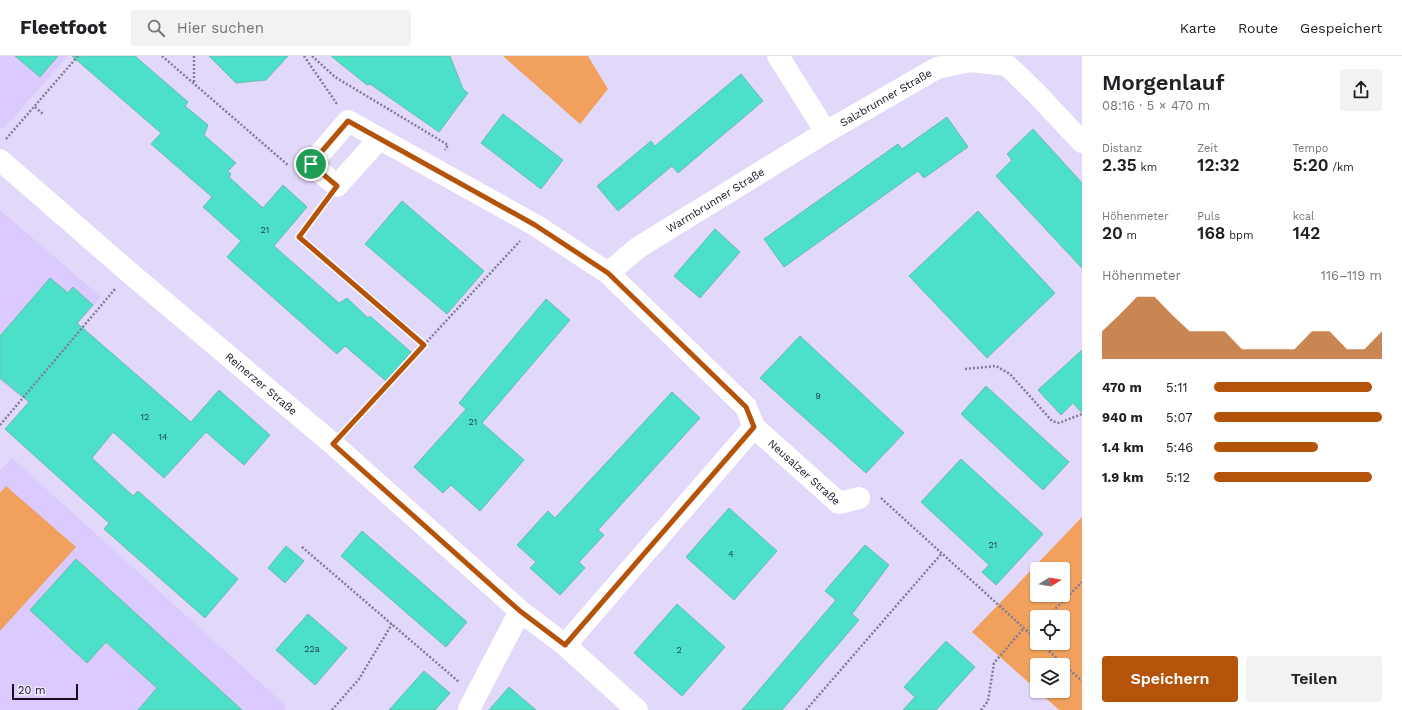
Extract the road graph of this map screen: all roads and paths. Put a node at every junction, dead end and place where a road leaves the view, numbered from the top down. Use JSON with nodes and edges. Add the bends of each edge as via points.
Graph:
{"nodes":[{"id":1,"x":78,"y":56,"type":"edge"},
{"id":2,"x":162,"y":56,"type":"edge"},
{"id":3,"x":194,"y":56,"type":"edge"},
{"id":4,"x":304,"y":56,"type":"edge"},
{"id":5,"x":312,"y":56,"type":"edge"},
{"id":6,"x":778,"y":56,"type":"edge"},
{"id":7,"x":194,"y":84,"type":"junction"},
{"id":8,"x":34,"y":107,"type":"junction"},
{"id":9,"x":43,"y":114,"type":"dead end"},
{"id":10,"x":348,"y":121,"type":"junction"},
{"id":11,"x":826,"y":132,"type":"junction"},
{"id":12,"x":379,"y":139,"type":"junction"},
{"id":13,"x":1082,"y":142,"type":"edge"},
{"id":14,"x":2,"y":150,"type":"edge"},
{"id":15,"x":311,"y":164,"type":"junction"},
{"id":16,"x":434,"y":170,"type":"junction"},
{"id":17,"x":337,"y":186,"type":"junction"},
{"id":18,"x":535,"y":225,"type":"junction"},
{"id":19,"x":129,"y":272,"type":"junction"},
{"id":20,"x":608,"y":273,"type":"junction"},
{"id":21,"x":424,"y":345,"type":"junction"},
{"id":22,"x":965,"y":369,"type":"dead end"},
{"id":23,"x":1082,"y":414,"type":"edge"},
{"id":24,"x":0,"y":425,"type":"edge"},
{"id":25,"x":754,"y":427,"type":"junction"},
{"id":26,"x":333,"y":444,"type":"junction"},
{"id":27,"x":858,"y":498,"type":"joint"},
{"id":28,"x":302,"y":547,"type":"dead end"},
{"id":29,"x":942,"y":553,"type":"junction"},
{"id":30,"x":1082,"y":582,"type":"edge"},
{"id":31,"x":1054,"y":610,"type":"edge"},
{"id":32,"x":520,"y":611,"type":"junction"},
{"id":33,"x":392,"y":624,"type":"junction"},
{"id":34,"x":1024,"y":628,"type":"junction"},
{"id":35,"x":1030,"y":634,"type":"edge"},
{"id":36,"x":565,"y":645,"type":"junction"},
{"id":37,"x":1048,"y":650,"type":"edge"},
{"id":38,"x":1082,"y":681,"type":"edge"},
{"id":39,"x":472,"y":703,"type":"edge"},
{"id":40,"x":332,"y":710,"type":"edge"},
{"id":41,"x":637,"y":710,"type":"edge"},
{"id":42,"x":806,"y":710,"type":"edge"},
{"id":43,"x":981,"y":710,"type":"edge"}],
"edges":[{"from":1,"to":8,"type":"path"},
{"from":2,"to":7,"type":"path"},
{"from":3,"to":7,"type":"path"},
{"from":4,"to":10,"type":"path"},
{"from":5,"to":16,"type":"path","via":[[335,78],[448,145]]},
{"from":6,"to":11,"type":"street"},
{"from":7,"to":15,"type":"path","via":[[300,175]]},
{"from":8,"to":9,"type":"path"},
{"from":8,"to":14,"type":"path"},
{"from":10,"to":12,"type":"street"},
{"from":10,"to":15,"type":"street"},
{"from":11,"to":13,"type":"street","name":"Salzbrunner Straße","via":[[937,68],[970,61],[1007,65]]},
{"from":11,"to":20,"type":"street","name":"Warmbrunner Straße","via":[[639,247]]},
{"from":12,"to":16,"type":"street"},
{"from":12,"to":17,"type":"street"},
{"from":14,"to":19,"type":"street","name":"Reinerzer Straße"},
{"from":15,"to":17,"type":"street"},
{"from":16,"to":18,"type":"street"},
{"from":17,"to":21,"type":"path","via":[[299,237]]},
{"from":18,"to":20,"type":"street"},
{"from":18,"to":21,"type":"path"},
{"from":19,"to":24,"type":"path"},
{"from":19,"to":26,"type":"street","name":"Reinerzer Straße"},
{"from":20,"to":25,"type":"street","via":[[746,407]]},
{"from":21,"to":26,"type":"path"},
{"from":22,"to":23,"type":"path","via":[[996,366],[1010,374],[1052,421],[1059,423]]},
{"from":25,"to":27,"type":"street","name":"Neusalzer Straße","via":[[839,503]]},
{"from":25,"to":36,"type":"street"},
{"from":26,"to":32,"type":"street","name":"Reinerzer Straße"},
{"from":27,"to":29,"type":"path","via":[[882,498]]},
{"from":28,"to":33,"type":"path"},
{"from":29,"to":34,"type":"path"},
{"from":29,"to":42,"type":"path"},
{"from":30,"to":31,"type":"path"},
{"from":32,"to":36,"type":"street","name":"Reinerzer Straße"},
{"from":32,"to":39,"type":"street"},
{"from":33,"to":39,"type":"path"},
{"from":33,"to":40,"type":"path","via":[[359,679]]},
{"from":34,"to":35,"type":"path"},
{"from":34,"to":43,"type":"path","via":[[994,663],[988,702]]},
{"from":36,"to":41,"type":"street","name":"Reinerzer Straße"},
{"from":37,"to":38,"type":"path"}]}
